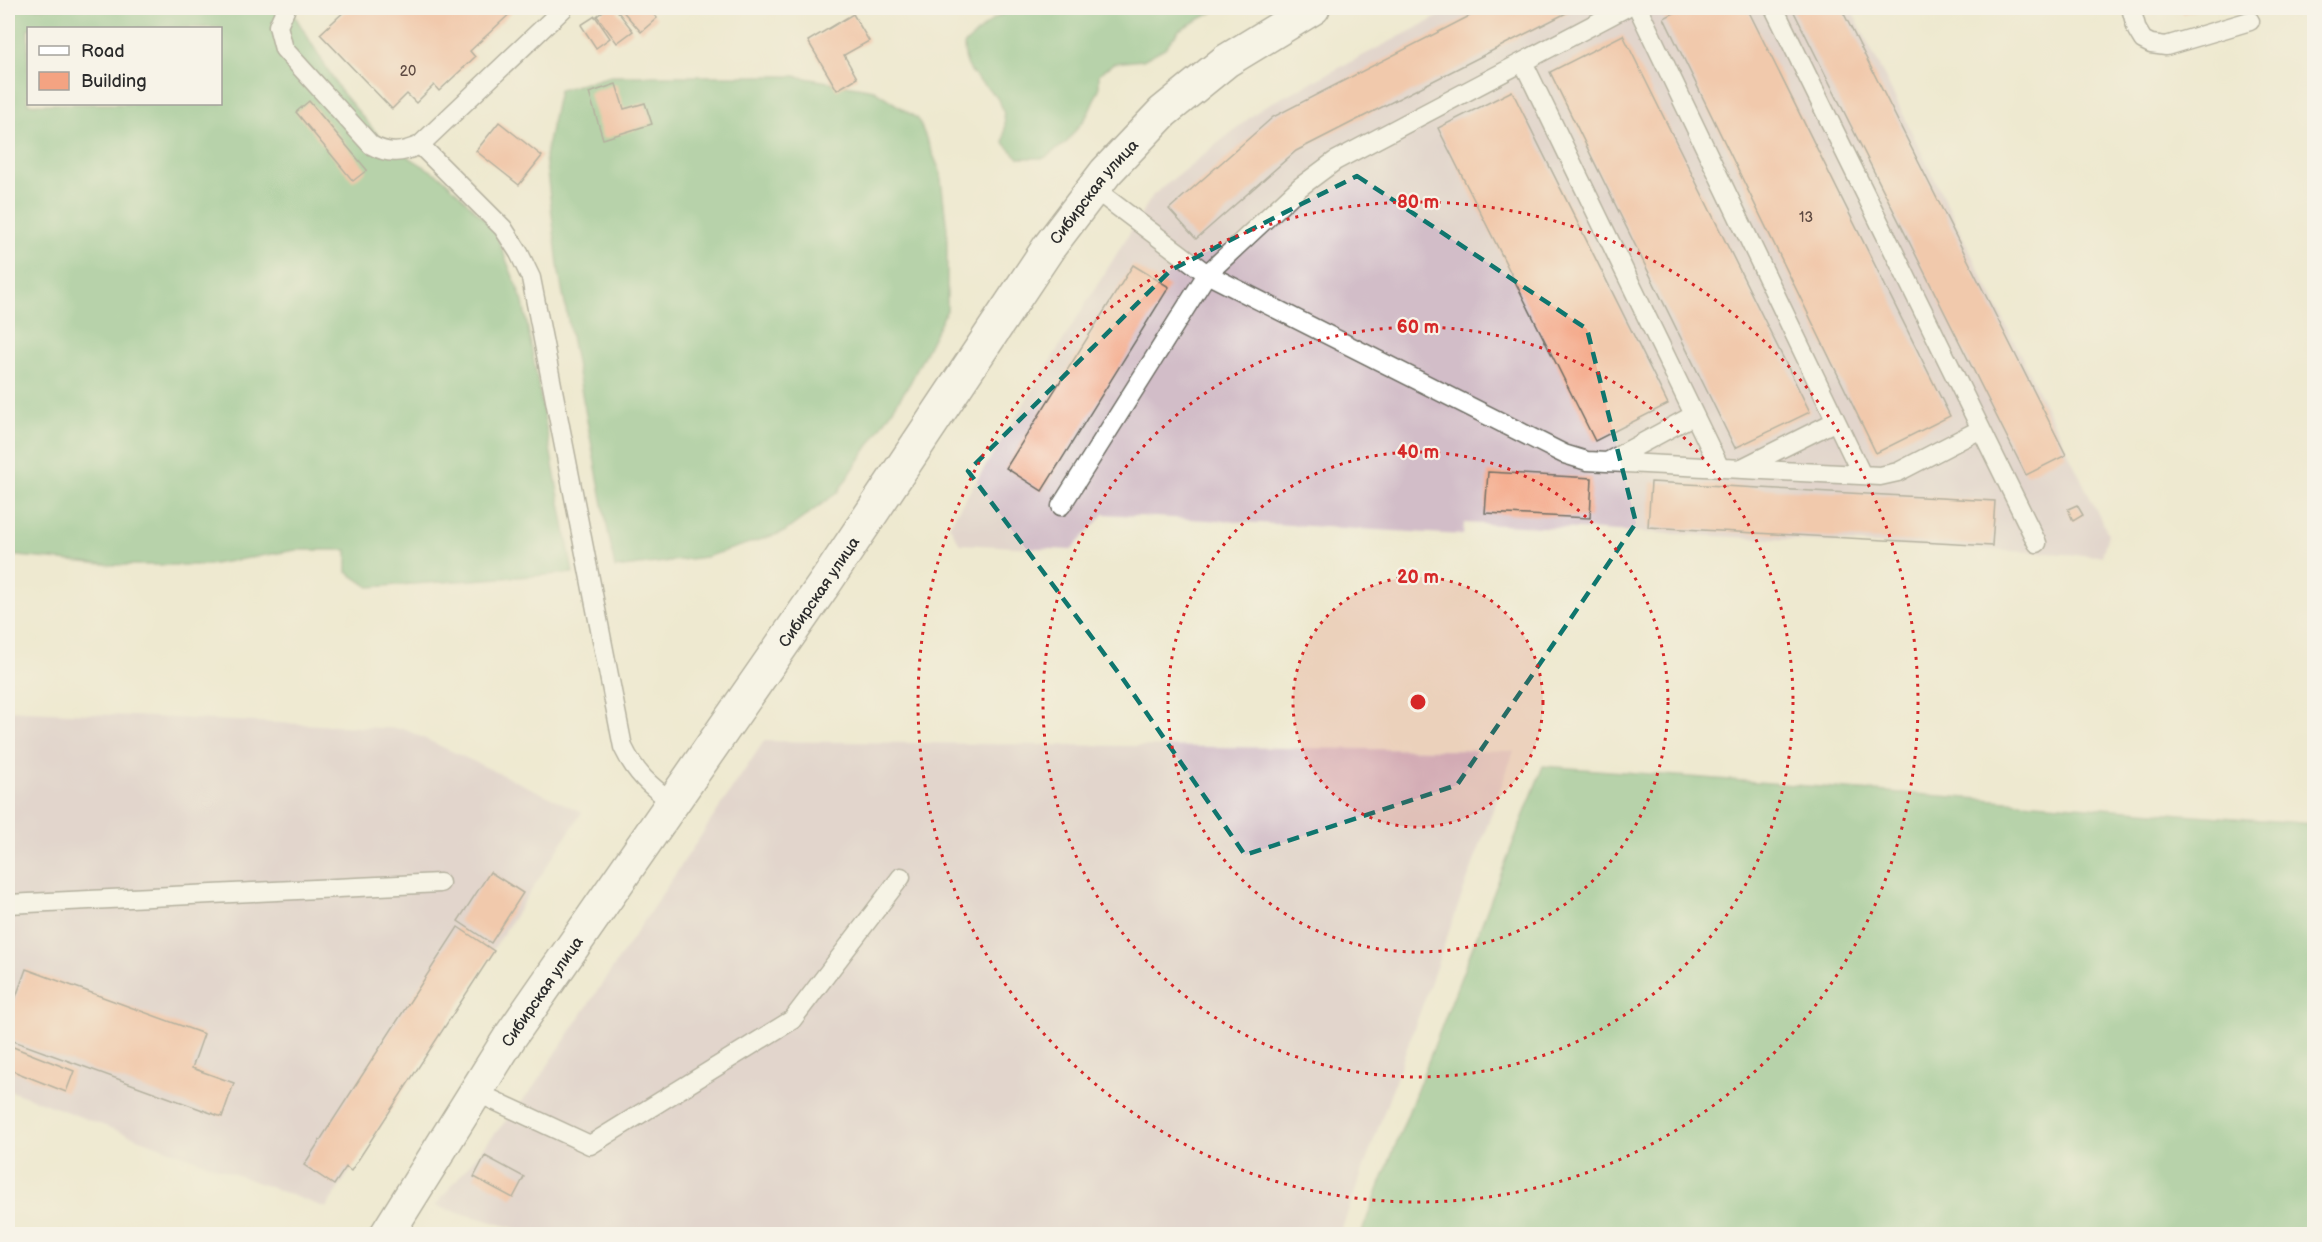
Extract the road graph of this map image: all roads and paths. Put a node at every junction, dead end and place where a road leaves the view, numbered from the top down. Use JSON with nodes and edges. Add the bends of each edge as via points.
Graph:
{"nodes":[{"id":1,"x":564,"y":8,"type":"edge"},
{"id":2,"x":1313,"y":8,"type":"edge"},
{"id":3,"x":1625,"y":8,"type":"edge"},
{"id":4,"x":1638,"y":8,"type":"edge"},
{"id":5,"x":1774,"y":8,"type":"edge"},
{"id":6,"x":2131,"y":8,"type":"edge"},
{"id":7,"x":286,"y":10,"type":"edge"},
{"id":8,"x":2250,"y":21,"type":"dead end"},
{"id":9,"x":1523,"y":62,"type":"junction"},
{"id":10,"x":420,"y":145,"type":"junction"},
{"id":11,"x":1093,"y":188,"type":"junction"},
{"id":12,"x":1207,"y":274,"type":"junction"},
{"id":13,"x":1694,"y":415,"type":"junction"},
{"id":14,"x":1836,"y":421,"type":"junction"},
{"id":15,"x":1981,"y":429,"type":"junction"},
{"id":16,"x":1607,"y":462,"type":"junction"},
{"id":17,"x":1720,"y":468,"type":"junction"},
{"id":18,"x":1741,"y":469,"type":"junction"},
{"id":19,"x":1862,"y":475,"type":"junction"},
{"id":20,"x":1062,"y":506,"type":"dead end"},
{"id":21,"x":2037,"y":543,"type":"dead end"},
{"id":22,"x":673,"y":803,"type":"junction"},
{"id":23,"x":901,"y":877,"type":"dead end"},
{"id":24,"x":440,"y":883,"type":"dead end"},
{"id":25,"x":8,"y":904,"type":"edge"},
{"id":26,"x":476,"y":1092,"type":"junction"},
{"id":27,"x":387,"y":1234,"type":"edge"}],
"edges":[{"from":1,"to":10,"type":"lane"},
{"from":2,"to":11,"type":"street","name":"Сибирская улица","via":[[1226,61],[1163,112]]},
{"from":3,"to":9,"type":"lane"},
{"from":4,"to":14,"type":"lane"},
{"from":5,"to":15,"type":"lane"},
{"from":6,"to":8,"type":"lane","via":[[2143,40],[2166,46]]},
{"from":7,"to":10,"type":"lane","via":[[278,26],[284,49],[371,145],[394,153]]},
{"from":9,"to":12,"type":"lane","via":[[1335,160],[1300,187]]},
{"from":9,"to":13,"type":"lane"},
{"from":10,"to":22,"type":"lane","via":[[503,228],[531,278],[622,747],[645,781]]},
{"from":11,"to":12,"type":"lane"},
{"from":11,"to":22,"type":"street","name":"Сибирская улица","via":[[1048,247]]},
{"from":12,"to":16,"type":"lane","via":[[1564,454]]},
{"from":12,"to":20,"type":"lane"},
{"from":13,"to":16,"type":"lane"},
{"from":13,"to":17,"type":"lane"},
{"from":14,"to":18,"type":"lane"},
{"from":14,"to":19,"type":"lane"},
{"from":15,"to":19,"type":"lane","via":[[1898,472]]},
{"from":15,"to":21,"type":"lane"},
{"from":16,"to":17,"type":"lane"},
{"from":17,"to":18,"type":"lane"},
{"from":18,"to":19,"type":"lane"},
{"from":22,"to":26,"type":"street","name":"Сибирская улица","via":[[510,1036]]},
{"from":23,"to":26,"type":"lane","via":[[792,1020],[591,1145]]},
{"from":24,"to":25,"type":"lane"},
{"from":26,"to":27,"type":"street","name":"Сибирская улица"}]}
